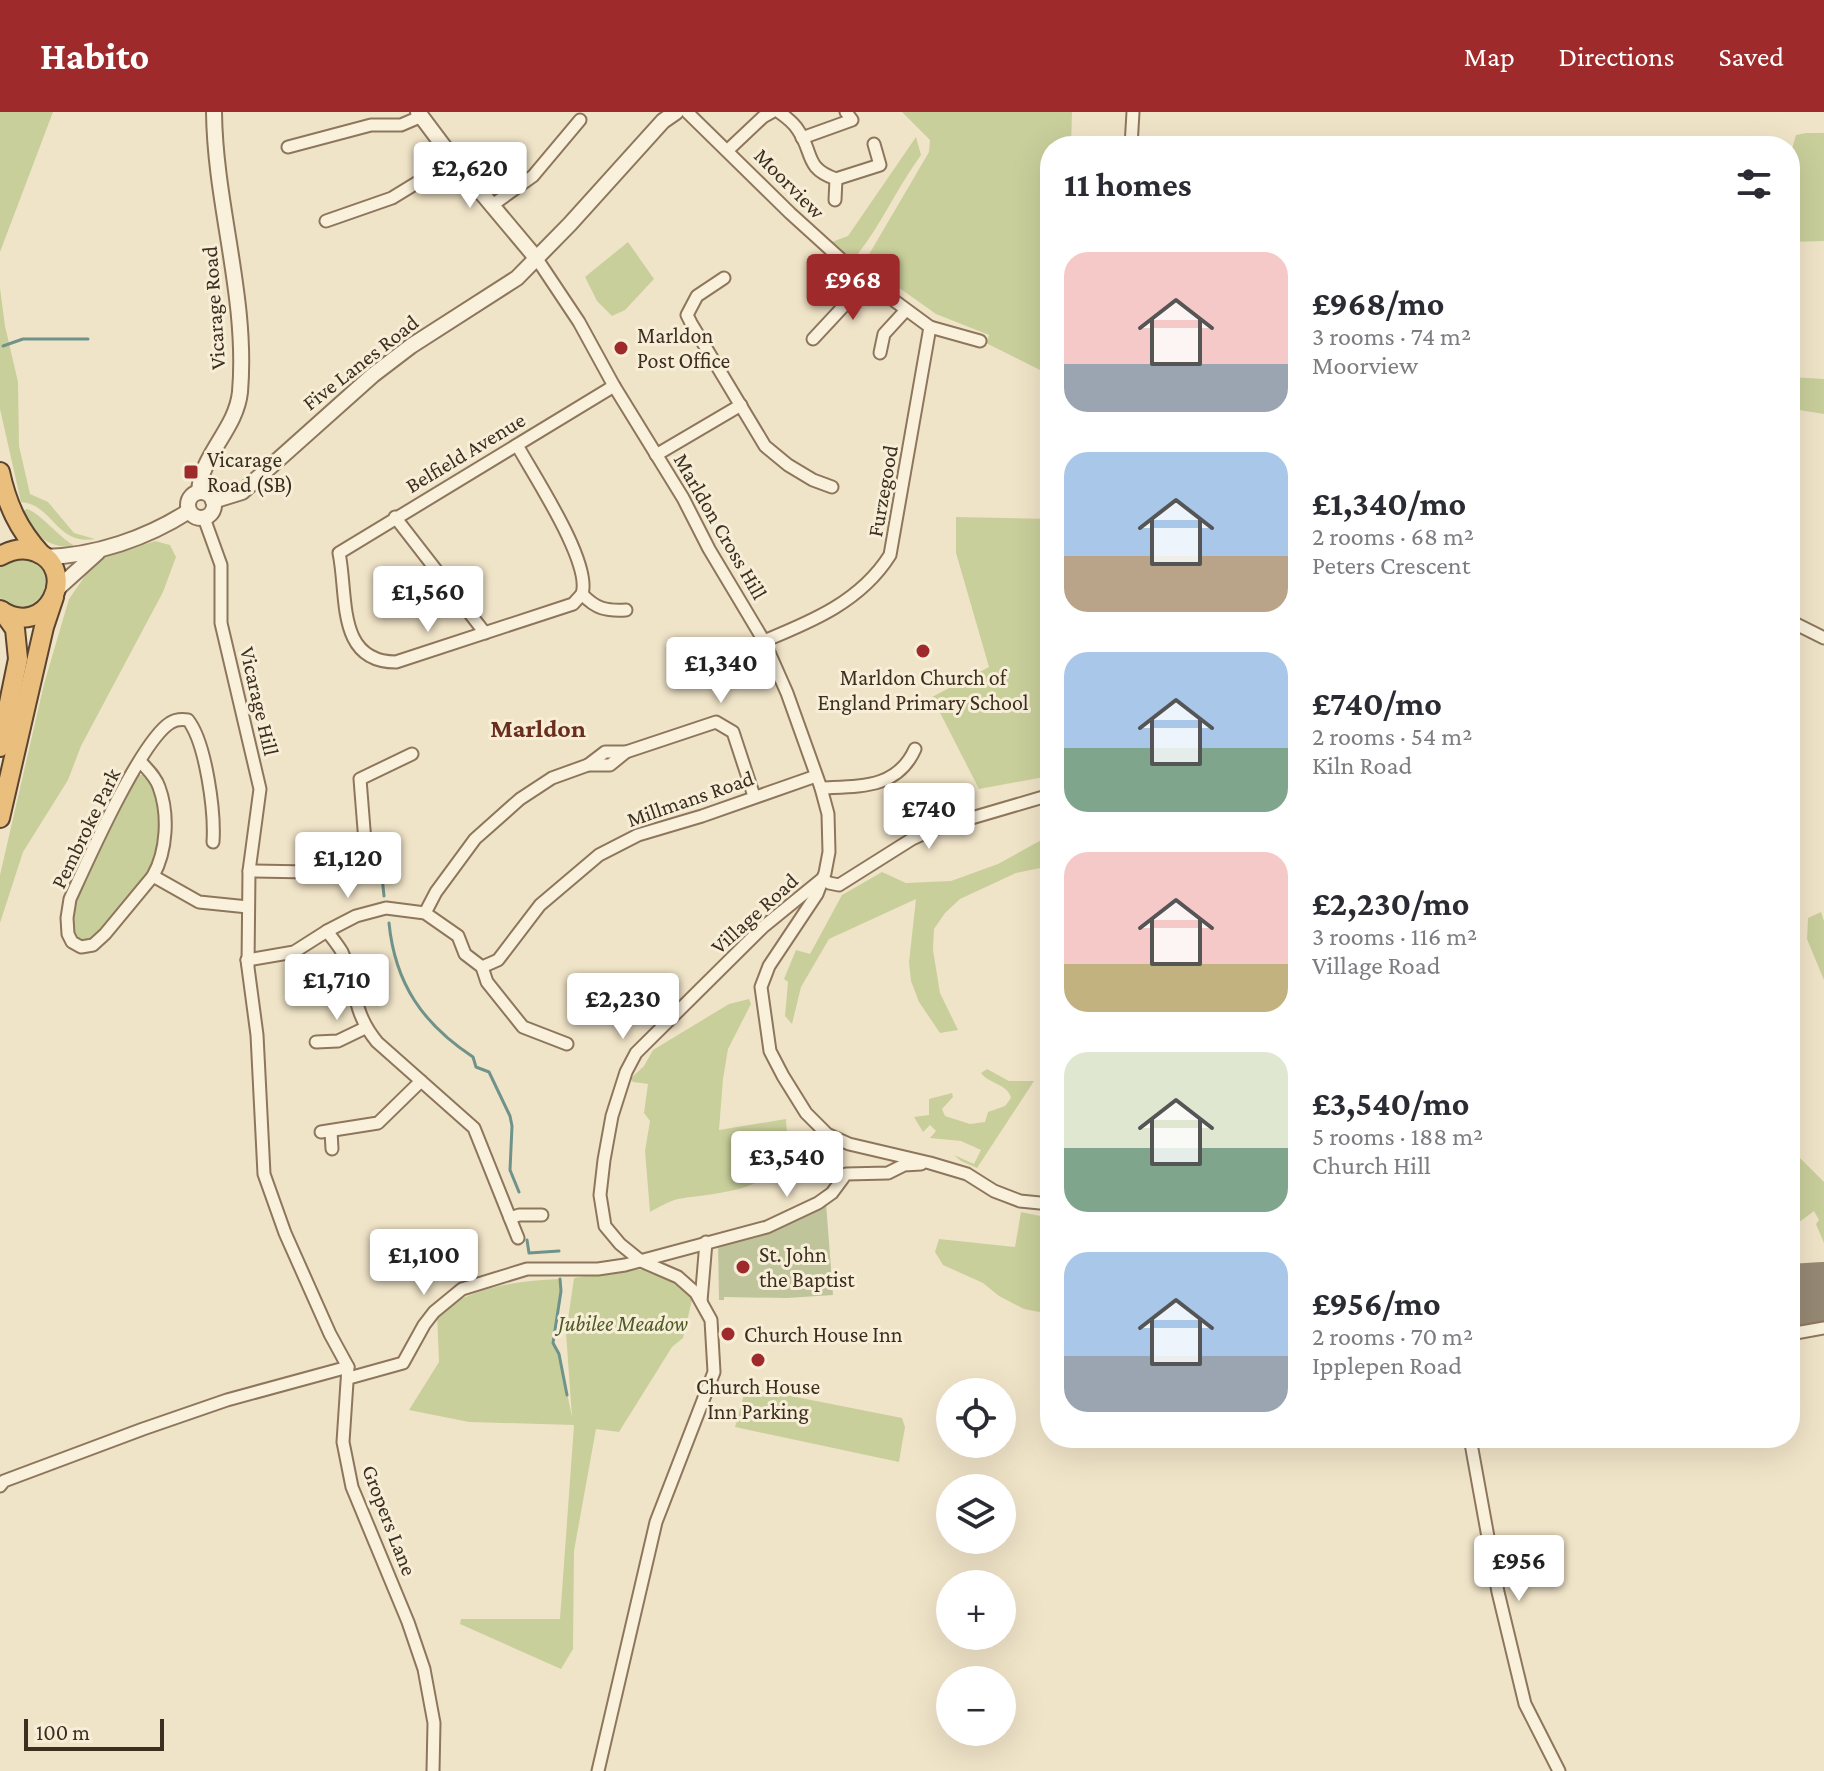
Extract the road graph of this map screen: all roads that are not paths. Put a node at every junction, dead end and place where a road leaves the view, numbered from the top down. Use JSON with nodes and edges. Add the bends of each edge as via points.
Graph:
{"nodes":[{"id":1,"x":214,"y":112,"type":"edge"},
{"id":2,"x":687,"y":112,"type":"edge"},
{"id":3,"x":772,"y":112,"type":"edge"},
{"id":4,"x":779,"y":112,"type":"edge"},
{"id":5,"x":846,"y":112,"type":"edge"},
{"id":6,"x":1133,"y":112,"type":"edge"},
{"id":7,"x":420,"y":114,"type":"edge"},
{"id":8,"x":668,"y":115,"type":"edge"},
{"id":9,"x":580,"y":120,"type":"dead end"},
{"id":10,"x":1132,"y":136,"type":"edge"},
{"id":11,"x":802,"y":138,"type":"junction"},
{"id":12,"x":874,"y":144,"type":"dead end"},
{"id":13,"x":288,"y":147,"type":"dead end"},
{"id":14,"x":728,"y":150,"type":"junction"},
{"id":15,"x":454,"y":160,"type":"junction"},
{"id":16,"x":836,"y":179,"type":"junction"},
{"id":17,"x":835,"y":200,"type":"dead end"},
{"id":18,"x":491,"y":206,"type":"junction"},
{"id":19,"x":326,"y":221,"type":"dead end"},
{"id":20,"x":537,"y":259,"type":"junction"},
{"id":21,"x":724,"y":278,"type":"dead end"},
{"id":22,"x":867,"y":281,"type":"junction"},
{"id":23,"x":906,"y":310,"type":"junction"},
{"id":24,"x":930,"y":327,"type":"junction"},
{"id":25,"x":813,"y":339,"type":"dead end"},
{"id":26,"x":980,"y":341,"type":"dead end"},
{"id":27,"x":880,"y":353,"type":"dead end"},
{"id":28,"x":614,"y":386,"type":"junction"},
{"id":29,"x":741,"y":405,"type":"junction"},
{"id":30,"x":517,"y":445,"type":"junction"},
{"id":31,"x":656,"y":455,"type":"junction"},
{"id":32,"x":0,"y":472,"type":"edge"},
{"id":33,"x":832,"y":487,"type":"dead end"},
{"id":34,"x":199,"y":492,"type":"junction"},
{"id":35,"x":213,"y":501,"type":"junction"},
{"id":36,"x":189,"y":511,"type":"junction"},
{"id":37,"x":395,"y":517,"type":"junction"},
{"id":38,"x":204,"y":518,"type":"junction"},
{"id":39,"x":98,"y":551,"type":"junction"},
{"id":40,"x":0,"y":556,"type":"edge"},
{"id":41,"x":43,"y":556,"type":"junction"},
{"id":42,"x":55,"y":593,"type":"junction"},
{"id":43,"x":582,"y":594,"type":"junction"},
{"id":44,"x":1,"y":610,"type":"edge"},
{"id":45,"x":626,"y":610,"type":"dead end"},
{"id":46,"x":1800,"y":626,"type":"edge"},
{"id":47,"x":485,"y":633,"type":"junction"},
{"id":48,"x":1824,"y":638,"type":"edge"},
{"id":49,"x":764,"y":641,"type":"junction"},
{"id":50,"x":0,"y":747,"type":"edge"},
{"id":51,"x":915,"y":749,"type":"dead end"},
{"id":52,"x":412,"y":754,"type":"dead end"},
{"id":53,"x":140,"y":761,"type":"junction"},
{"id":54,"x":816,"y":776,"type":"junction"},
{"id":55,"x":821,"y":788,"type":"junction"},
{"id":56,"x":754,"y":796,"type":"junction"},
{"id":57,"x":1040,"y":798,"type":"edge"},
{"id":58,"x":0,"y":818,"type":"edge"},
{"id":59,"x":213,"y":842,"type":"dead end"},
{"id":60,"x":249,"y":871,"type":"junction"},
{"id":61,"x":153,"y":876,"type":"junction"},
{"id":62,"x":823,"y":879,"type":"junction"},
{"id":63,"x":248,"y":901,"type":"junction"},
{"id":64,"x":425,"y":913,"type":"junction"},
{"id":65,"x":327,"y":931,"type":"junction"},
{"id":66,"x":247,"y":960,"type":"junction"},
{"id":67,"x":482,"y":967,"type":"junction"},
{"id":68,"x":250,"y":991,"type":"dead end"},
{"id":69,"x":325,"y":1028,"type":"dead end"},
{"id":70,"x":365,"y":1028,"type":"junction"},
{"id":71,"x":567,"y":1044,"type":"dead end"},
{"id":72,"x":421,"y":1081,"type":"junction"},
{"id":73,"x":332,"y":1149,"type":"dead end"},
{"id":74,"x":930,"y":1163,"type":"junction"},
{"id":75,"x":1040,"y":1203,"type":"edge"},
{"id":76,"x":542,"y":1215,"type":"dead end"},
{"id":77,"x":510,"y":1218,"type":"junction"},
{"id":78,"x":518,"y":1238,"type":"dead end"},
{"id":79,"x":706,"y":1242,"type":"junction"},
{"id":80,"x":641,"y":1261,"type":"junction"},
{"id":81,"x":701,"y":1301,"type":"junction"},
{"id":82,"x":1824,"y":1328,"type":"edge"},
{"id":83,"x":1800,"y":1332,"type":"edge"},
{"id":84,"x":348,"y":1373,"type":"junction"},
{"id":85,"x":1472,"y":1448,"type":"edge"},
{"id":86,"x":0,"y":1486,"type":"edge"},
{"id":87,"x":433,"y":1771,"type":"edge"},
{"id":88,"x":598,"y":1771,"type":"edge"},
{"id":89,"x":1559,"y":1771,"type":"edge"}],
"edges":[{"from":1,"to":34,"type":"street","name":"Vicarage Road","via":[[242,355],[236,414],[206,463]]},
{"from":2,"to":14,"type":"street","name":"Moorview"},
{"from":3,"to":14,"type":"street"},
{"from":4,"to":11,"type":"street"},
{"from":5,"to":11,"type":"street","via":[[852,120]]},
{"from":6,"to":10,"type":"street"},
{"from":7,"to":13,"type":"street","via":[[401,125],[371,125]]},
{"from":7,"to":15,"type":"street"},
{"from":8,"to":20,"type":"street","name":"Five Lanes Road"},
{"from":9,"to":18,"type":"street","via":[[533,176]]},
{"from":11,"to":16,"type":"street","via":[[816,169]]},
{"from":12,"to":16,"type":"street","via":[[880,165]]},
{"from":14,"to":22,"type":"street","name":"Moorview"},
{"from":15,"to":18,"type":"street"},
{"from":15,"to":19,"type":"street","via":[[392,198]]},
{"from":16,"to":17,"type":"street"},
{"from":18,"to":20,"type":"street"},
{"from":20,"to":28,"type":"street","name":"Marldon Cross Hill"},
{"from":20,"to":35,"type":"street","name":"Five Lanes Road","via":[[373,375],[242,492]]},
{"from":21,"to":29,"type":"street","via":[[697,296],[687,315]]},
{"from":22,"to":23,"type":"street","name":"Moorview"},
{"from":22,"to":25,"type":"street"},
{"from":23,"to":24,"type":"street","name":"Moorview"},
{"from":23,"to":27,"type":"street","via":[[884,334]]},
{"from":24,"to":26,"type":"street","name":"Moorview"},
{"from":24,"to":49,"type":"street","name":"Furzegood","via":[[890,555],[875,577],[831,612]]},
{"from":28,"to":30,"type":"street","name":"Belfield Avenue"},
{"from":28,"to":31,"type":"street","name":"Marldon Cross Hill"},
{"from":29,"to":31,"type":"street"},
{"from":29,"to":33,"type":"street","via":[[765,446],[788,465]]},
{"from":30,"to":37,"type":"street","name":"Belfield Avenue"},
{"from":30,"to":43,"type":"street","via":[[576,554],[584,574]]},
{"from":31,"to":49,"type":"street","name":"Marldon Cross Hill"},
{"from":32,"to":41,"type":"highway","via":[[18,526]]},
{"from":34,"to":35,"type":"street"},
{"from":34,"to":36,"type":"street","via":[[189,499]]},
{"from":35,"to":38,"type":"street","via":[[213,510]]},
{"from":36,"to":38,"type":"street"},
{"from":36,"to":39,"type":"street"},
{"from":37,"to":47,"type":"street"},
{"from":37,"to":47,"type":"street","name":"Belfield Avenue","via":[[339,553],[354,643],[367,656],[396,662]]},
{"from":38,"to":60,"type":"street","name":"Vicarage Hill","via":[[221,565],[221,623],[260,789]]},
{"from":39,"to":41,"type":"street"},
{"from":39,"to":42,"type":"street"},
{"from":40,"to":41,"type":"highway","via":[[19,549]]},
{"from":41,"to":42,"type":"highway","via":[[54,570]]},
{"from":42,"to":44,"type":"highway","via":[[35,616],[17,618]]},
{"from":42,"to":58,"type":"highway"},
{"from":43,"to":45,"type":"street","via":[[598,608]]},
{"from":43,"to":47,"type":"street","via":[[573,604]]},
{"from":44,"to":50,"type":"highway","via":[[15,629],[18,659]]},
{"from":46,"to":48,"type":"street"},
{"from":49,"to":54,"type":"street","name":"Marldon Cross Hill"},
{"from":51,"to":55,"type":"street","via":[[896,775],[851,787]]},
{"from":52,"to":60,"type":"street","via":[[360,779],[365,842],[350,865],[309,872]]},
{"from":53,"to":59,"type":"street","name":"Pembroke Park","via":[[166,726],[188,720],[196,730],[210,790]]},
{"from":53,"to":61,"type":"street","name":"Pembroke Park","via":[[159,787],[163,808],[164,843]]},
{"from":53,"to":61,"type":"street","name":"Pembroke Park","via":[[70,899],[72,942],[93,945]]},
{"from":54,"to":55,"type":"street","name":"Marldon Cross Hill"},
{"from":54,"to":56,"type":"street","name":"Millmans Road"},
{"from":55,"to":62,"type":"street","name":"Marldon Cross Hill","via":[[829,852]]},
{"from":56,"to":64,"type":"street","via":[[733,732],[716,722],[626,752],[605,752],[588,765],[552,778],[498,817],[455,865]]},
{"from":56,"to":67,"type":"street","name":"Millmans Road","via":[[638,835],[599,855],[540,905],[498,960]]},
{"from":57,"to":62,"type":"street","via":[[934,829],[839,885]]},
{"from":60,"to":63,"type":"street","name":"Vicarage Hill"},
{"from":61,"to":63,"type":"street","via":[[199,902]]},
{"from":62,"to":74,"type":"street","via":[[761,987],[770,1051],[806,1113],[827,1134]]},
{"from":62,"to":80,"type":"street","name":"Village Road","via":[[763,927],[636,1053],[626,1072],[612,1116],[600,1195],[605,1226]]},
{"from":63,"to":66,"type":"street","name":"Vicarage Hill"},
{"from":64,"to":65,"type":"street","via":[[386,908]]},
{"from":64,"to":67,"type":"street","via":[[458,936],[465,954]]},
{"from":65,"to":66,"type":"street","via":[[294,952]]},
{"from":65,"to":70,"type":"street","via":[[349,970]]},
{"from":66,"to":68,"type":"street"},
{"from":66,"to":84,"type":"street","via":[[257,1035],[264,1174]]},
{"from":67,"to":71,"type":"street","via":[[487,982],[523,1027]]},
{"from":69,"to":70,"type":"street","via":[[321,1042],[338,1041]]},
{"from":70,"to":72,"type":"street"},
{"from":72,"to":73,"type":"street","via":[[378,1123],[326,1132]]},
{"from":72,"to":77,"type":"street","via":[[474,1128]]},
{"from":74,"to":75,"type":"street","via":[[967,1174],[1020,1201]]},
{"from":74,"to":79,"type":"street","via":[[904,1165],[888,1173],[846,1174],[832,1193],[806,1210],[767,1227]]},
{"from":76,"to":77,"type":"street"},
{"from":77,"to":78,"type":"street"},
{"from":79,"to":80,"type":"street"},
{"from":79,"to":81,"type":"street"},
{"from":80,"to":81,"type":"street","via":[[678,1277]]},
{"from":80,"to":84,"type":"street","via":[[598,1269],[527,1269],[462,1289],[429,1318],[403,1363]]},
{"from":81,"to":88,"type":"street","via":[[711,1320],[714,1372],[656,1522]]},
{"from":82,"to":83,"type":"street"},
{"from":84,"to":86,"type":"street","via":[[227,1400],[67,1456]]},
{"from":84,"to":87,"type":"street","name":"Gropers Lane","via":[[343,1442],[352,1487],[424,1669],[434,1723]]},
{"from":85,"to":89,"type":"street","via":[[1525,1704]]}]}
